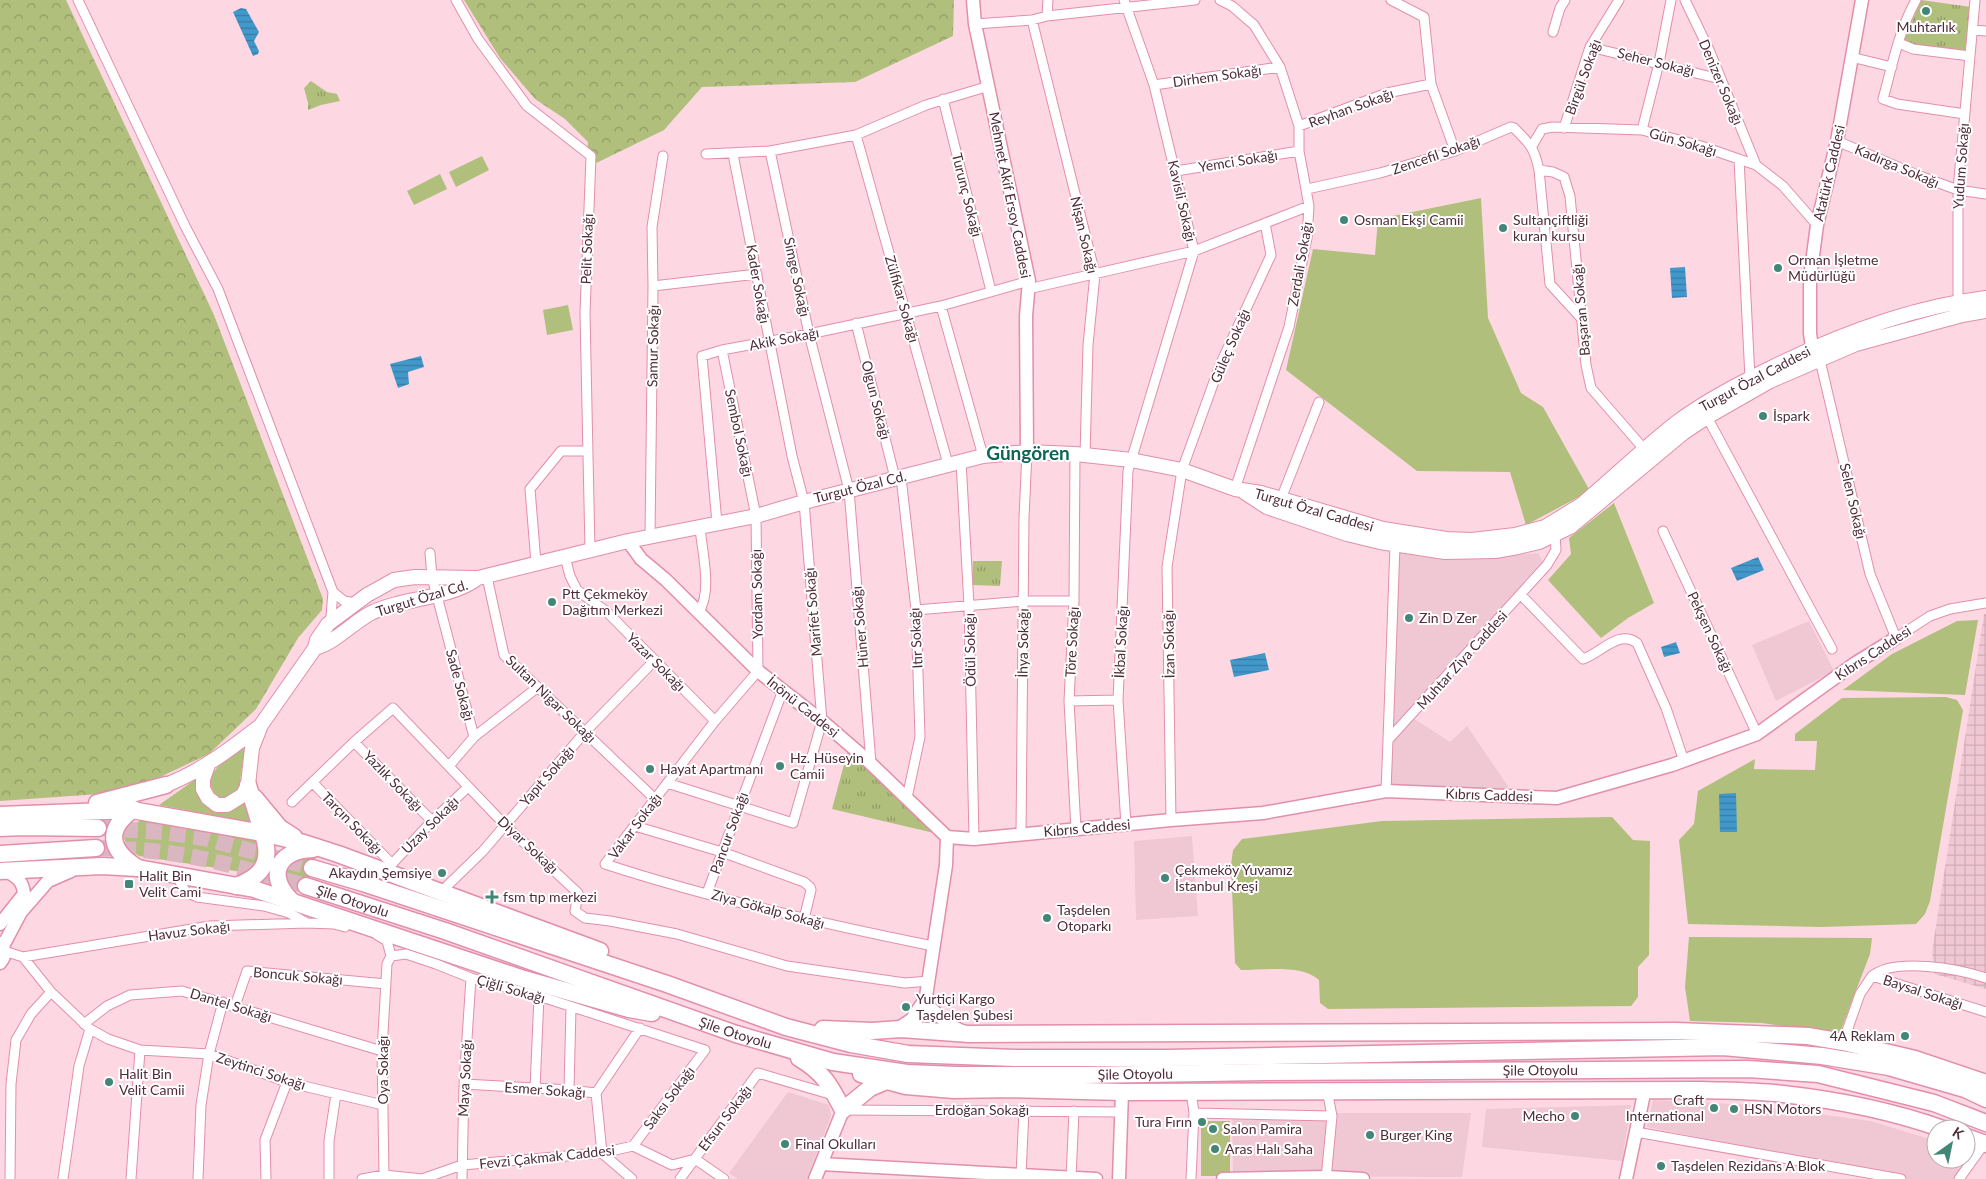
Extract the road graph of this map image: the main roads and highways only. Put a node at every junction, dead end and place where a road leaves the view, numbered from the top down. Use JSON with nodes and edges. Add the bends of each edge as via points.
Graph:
{"nodes":[{"id":1,"x":1986,"y":298,"type":"edge"},
{"id":2,"x":1986,"y":311,"type":"edge"},
{"id":3,"x":1812,"y":348,"type":"junction"},
{"id":4,"x":1820,"y":360,"type":"junction"},
{"id":5,"x":1648,"y":454,"type":"junction"},
{"id":6,"x":1239,"y":490,"type":"junction"},
{"id":7,"x":1554,"y":529,"type":"junction"},
{"id":8,"x":482,"y":578,"type":"junction"},
{"id":9,"x":315,"y":648,"type":"junction"},
{"id":10,"x":261,"y":726,"type":"junction"},
{"id":11,"x":208,"y":765,"type":"junction"},
{"id":12,"x":166,"y":785,"type":"junction"},
{"id":13,"x":248,"y":785,"type":"junction"},
{"id":14,"x":132,"y":810,"type":"junction"},
{"id":15,"x":45,"y":812,"type":"junction"},
{"id":16,"x":0,"y":815,"type":"edge"},
{"id":17,"x":0,"y":828,"type":"edge"},
{"id":18,"x":98,"y":828,"type":"tunnel mouth"},
{"id":19,"x":262,"y":833,"type":"junction"},
{"id":20,"x":304,"y":843,"type":"junction"},
{"id":21,"x":96,"y":848,"type":"tunnel mouth"},
{"id":22,"x":325,"y":850,"type":"junction"},
{"id":23,"x":0,"y":854,"type":"edge"},
{"id":24,"x":138,"y":868,"type":"junction"},
{"id":25,"x":312,"y":868,"type":"tunnel mouth"},
{"id":26,"x":3,"y":871,"type":"edge"},
{"id":27,"x":236,"y":886,"type":"junction"},
{"id":28,"x":306,"y":886,"type":"tunnel mouth"},
{"id":29,"x":296,"y":904,"type":"junction"},
{"id":30,"x":696,"y":994,"type":"junction"},
{"id":31,"x":925,"y":1003,"type":"road end"},
{"id":32,"x":684,"y":1017,"type":"junction"},
{"id":33,"x":786,"y":1027,"type":"junction"},
{"id":34,"x":901,"y":1029,"type":"junction"},
{"id":35,"x":775,"y":1045,"type":"junction"},
{"id":36,"x":832,"y":1062,"type":"junction"},
{"id":37,"x":907,"y":1073,"type":"junction"},
{"id":38,"x":884,"y":1082,"type":"junction"},
{"id":39,"x":1986,"y":1083,"type":"edge"},
{"id":40,"x":1986,"y":1099,"type":"edge"},
{"id":41,"x":1934,"y":1103,"type":"junction"},
{"id":42,"x":1926,"y":1123,"type":"edge"},
{"id":43,"x":1986,"y":1123,"type":"edge"},
{"id":44,"x":1985,"y":1139,"type":"edge"}],
"edges":[{"from":1,"to":3,"type":"main road","name":"Turgut Özal Caddesi","via":[[1908,314]]},
{"from":2,"to":4,"type":"main road","name":"Turgut Özal Caddesi","via":[[1882,336]]},
{"from":3,"to":4,"type":"main road"},
{"from":3,"to":5,"type":"main road","name":"Turgut Özal Caddesi","via":[[1702,406],[1677,423]]},
{"from":4,"to":5,"type":"main road","name":"Turgut Özal Caddesi","via":[[1770,381]]},
{"from":5,"to":7,"type":"main road","name":"Turgut Özal Caddesi","via":[[1587,514]]},
{"from":6,"to":7,"type":"main road","name":"Turgut Özal Caddesi","via":[[1260,492],[1417,536],[1494,538]]},
{"from":6,"to":7,"type":"main road","name":"Turgut Özal Caddesi","via":[[1267,507],[1347,534],[1446,552],[1518,547]]},
{"from":6,"to":8,"type":"main road","name":"Turgut Özal Cd.","via":[[1182,470],[1131,460],[1027,452],[983,456],[756,516],[628,541]]},
{"from":8,"to":9,"type":"main road","name":"Turgut Özal Cd.","via":[[371,613],[326,645]]},
{"from":8,"to":9,"type":"main road","name":"Turgut Özal Cd.","via":[[394,580],[328,624],[316,640]]},
{"from":9,"to":10,"type":"main road","name":"Turgut Özal Cd."},
{"from":10,"to":11,"type":"main road"},
{"from":10,"to":13,"type":"main road","via":[[252,748]]},
{"from":11,"to":12,"type":"main road"},
{"from":11,"to":13,"type":"main road","via":[[203,789],[217,805],[227,805],[236,800]]},
{"from":12,"to":14,"type":"highway"},
{"from":12,"to":15,"type":"highway","via":[[112,800]]},
{"from":13,"to":19,"type":"highway"},
{"from":13,"to":20,"type":"highway","via":[[280,828]]},
{"from":14,"to":15,"type":"highway"},
{"from":14,"to":19,"type":"highway"},
{"from":14,"to":24,"type":"highway","via":[[117,823],[113,833],[122,856]]},
{"from":15,"to":16,"type":"highway"},
{"from":17,"to":18,"type":"highway"},
{"from":19,"to":20,"type":"highway"},
{"from":19,"to":27,"type":"highway","via":[[267,850],[263,869]]},
{"from":20,"to":22,"type":"highway"},
{"from":21,"to":23,"type":"highway"},
{"from":22,"to":29,"type":"highway","via":[[296,850],[282,862],[278,876],[280,888]]},
{"from":22,"to":30,"type":"highway","via":[[563,936]]},
{"from":24,"to":26,"type":"highway","via":[[102,866]]},
{"from":24,"to":27,"type":"highway"},
{"from":25,"to":30,"type":"highway","name":"Şile Otoyolu"},
{"from":27,"to":29,"type":"highway"},
{"from":28,"to":32,"type":"highway","name":"Şile Otoyolu","via":[[445,931]]},
{"from":29,"to":32,"type":"highway","via":[[543,985],[629,1010]]},
{"from":30,"to":33,"type":"highway","name":"Şile Otoyolu"},
{"from":31,"to":34,"type":"highway","via":[[913,1021]]},
{"from":32,"to":35,"type":"highway","name":"Şile Otoyolu"},
{"from":33,"to":34,"type":"highway","via":[[840,1031]]},
{"from":33,"to":40,"type":"highway","name":"Şile Otoyolu","via":[[851,1044],[908,1054],[1015,1058],[1177,1058],[1724,1046],[1889,1067],[1965,1089]]},
{"from":34,"to":39,"type":"highway","via":[[969,1034],[1676,1031],[1808,1036],[1915,1060]]},
{"from":35,"to":36,"type":"highway","name":"Şile Otoyolu"},
{"from":35,"to":38,"type":"highway","via":[[814,1066],[824,1076],[839,1103]]},
{"from":36,"to":37,"type":"highway","name":"Şile Otoyolu"},
{"from":36,"to":38,"type":"highway"},
{"from":37,"to":38,"type":"highway"},
{"from":37,"to":41,"type":"highway","name":"Şile Otoyolu","via":[[1084,1075],[1748,1068],[1818,1074]]},
{"from":38,"to":42,"type":"highway","via":[[954,1090],[1644,1089],[1783,1094],[1852,1105]]},
{"from":41,"to":43,"type":"highway","name":"Şile Otoyolu"},
{"from":41,"to":44,"type":"highway"}]}
